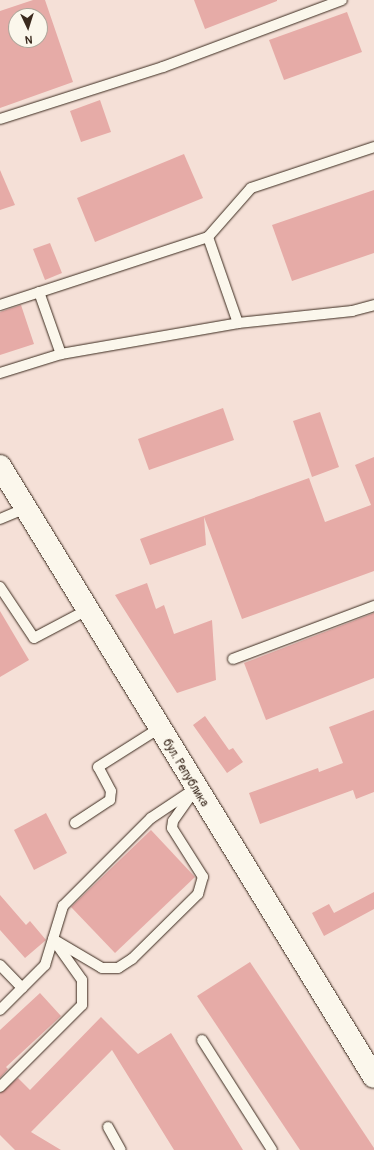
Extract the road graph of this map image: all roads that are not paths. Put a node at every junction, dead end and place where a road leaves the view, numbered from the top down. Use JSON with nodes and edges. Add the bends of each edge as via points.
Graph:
{"nodes":[{"id":1,"x":342,"y":0,"type":"edge"},
{"id":2,"x":0,"y":119,"type":"edge"},
{"id":3,"x":374,"y":147,"type":"edge"},
{"id":4,"x":208,"y":237,"type":"junction"},
{"id":5,"x":39,"y":292,"type":"junction"},
{"id":6,"x":0,"y":305,"type":"edge"},
{"id":7,"x":374,"y":305,"type":"edge"},
{"id":8,"x":238,"y":323,"type":"junction"},
{"id":9,"x":61,"y":354,"type":"junction"},
{"id":10,"x":0,"y":373,"type":"edge"},
{"id":11,"x":0,"y":466,"type":"edge"},
{"id":12,"x":26,"y":508,"type":"junction"},
{"id":13,"x":0,"y":518,"type":"edge"},
{"id":14,"x":0,"y":587,"type":"edge"},
{"id":15,"x":374,"y":606,"type":"edge"},
{"id":16,"x":87,"y":610,"type":"junction"},
{"id":17,"x":233,"y":659,"type":"dead end"},
{"id":18,"x":158,"y":729,"type":"junction"},
{"id":19,"x":195,"y":789,"type":"junction"},
{"id":20,"x":75,"y":823,"type":"dead end"},
{"id":21,"x":53,"y":939,"type":"junction"},
{"id":22,"x":0,"y":965,"type":"edge"},
{"id":23,"x":22,"y":988,"type":"junction"},
{"id":24,"x":0,"y":1010,"type":"edge"},
{"id":25,"x":202,"y":1040,"type":"dead end"},
{"id":26,"x":374,"y":1077,"type":"edge"},
{"id":27,"x":0,"y":1087,"type":"edge"},
{"id":28,"x":108,"y":1127,"type":"dead end"},
{"id":29,"x":121,"y":1150,"type":"edge"},
{"id":30,"x":272,"y":1150,"type":"edge"}],
"edges":[{"from":1,"to":2,"type":"lane","via":[[163,67]]},
{"from":3,"to":4,"type":"lane","via":[[251,188]]},
{"from":4,"to":5,"type":"lane"},
{"from":4,"to":8,"type":"lane"},
{"from":5,"to":6,"type":"lane"},
{"from":5,"to":9,"type":"lane"},
{"from":7,"to":8,"type":"lane","via":[[352,311]]},
{"from":8,"to":9,"type":"lane"},
{"from":9,"to":10,"type":"lane"},
{"from":11,"to":12,"type":"street","name":"бул. Република"},
{"from":12,"to":13,"type":"lane"},
{"from":12,"to":16,"type":"street","name":"бул. Република"},
{"from":14,"to":16,"type":"lane","via":[[34,638]]},
{"from":15,"to":17,"type":"lane"},
{"from":16,"to":18,"type":"street","name":"бул. Република"},
{"from":18,"to":19,"type":"street","name":"бул. Република"},
{"from":18,"to":20,"type":"lane","via":[[98,767],[111,791],[110,800]]},
{"from":19,"to":21,"type":"lane","via":[[151,818],[63,906]]},
{"from":19,"to":21,"type":"lane","via":[[173,821],[172,828],[203,877],[198,894],[132,959],[118,968],[102,968]]},
{"from":19,"to":26,"type":"street","name":"бул. Република"},
{"from":21,"to":23,"type":"lane","via":[[45,965]]},
{"from":21,"to":27,"type":"lane","via":[[82,980],[85,988],[82,1005]]},
{"from":22,"to":23,"type":"lane"},
{"from":23,"to":24,"type":"lane"},
{"from":25,"to":30,"type":"lane"},
{"from":28,"to":29,"type":"lane"}]}
